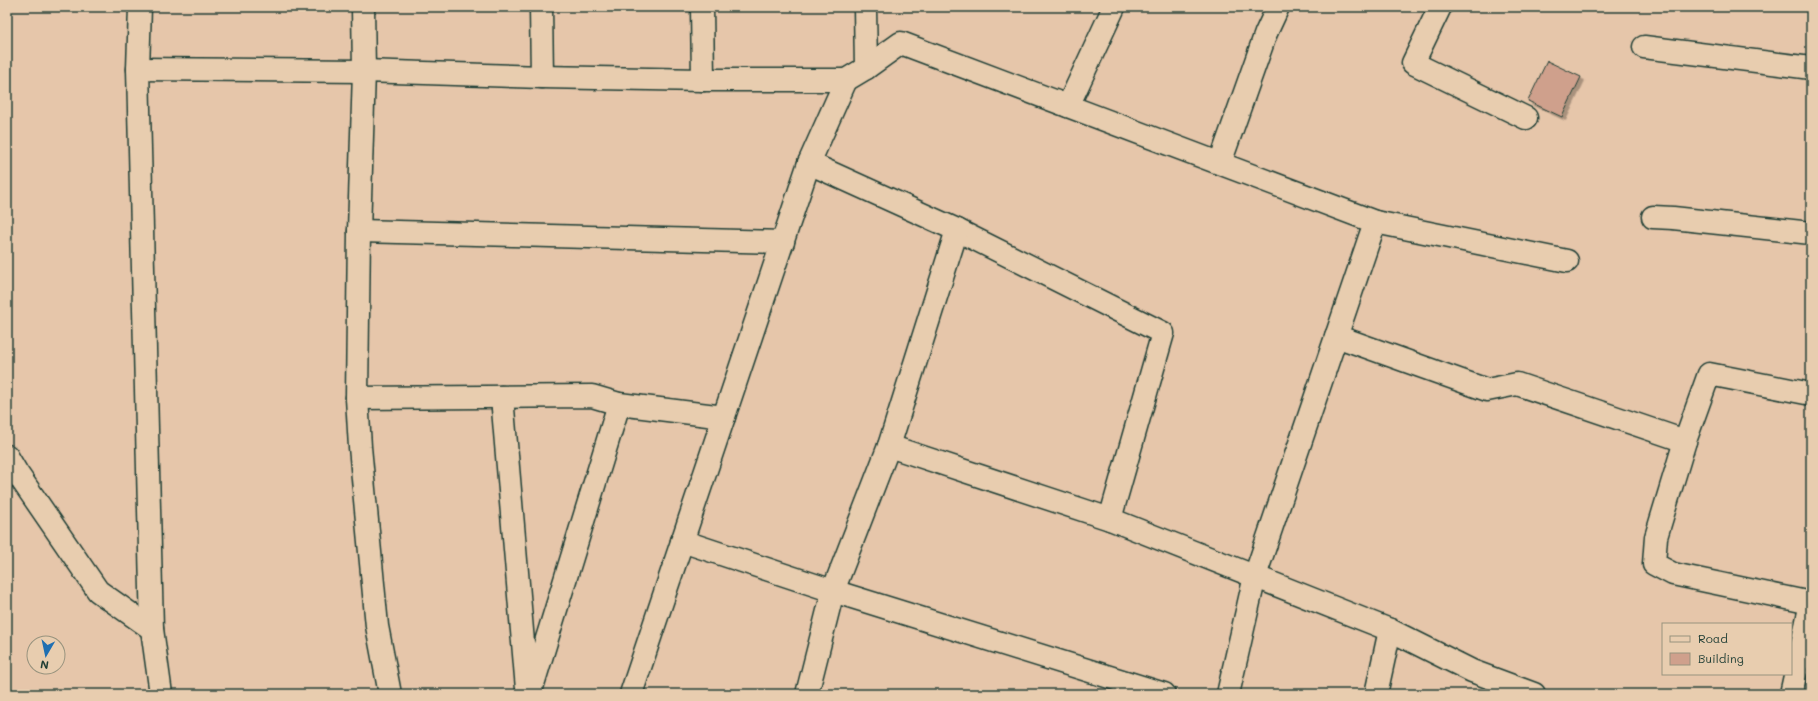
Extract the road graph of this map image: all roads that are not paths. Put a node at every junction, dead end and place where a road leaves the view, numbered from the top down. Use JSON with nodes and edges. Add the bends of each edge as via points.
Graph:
{"nodes":[{"id":1,"x":140,"y":7,"type":"edge"},
{"id":2,"x":363,"y":7,"type":"edge"},
{"id":3,"x":541,"y":7,"type":"edge"},
{"id":4,"x":702,"y":7,"type":"edge"},
{"id":5,"x":865,"y":7,"type":"edge"},
{"id":6,"x":1114,"y":7,"type":"edge"},
{"id":7,"x":1278,"y":7,"type":"edge"},
{"id":8,"x":1440,"y":7,"type":"edge"},
{"id":9,"x":1644,"y":47,"type":"dead end"},
{"id":10,"x":138,"y":68,"type":"junction"},
{"id":11,"x":866,"y":68,"type":"junction"},
{"id":12,"x":1811,"y":68,"type":"edge"},
{"id":13,"x":364,"y":71,"type":"junction"},
{"id":14,"x":542,"y":77,"type":"junction"},
{"id":15,"x":703,"y":80,"type":"junction"},
{"id":16,"x":846,"y":80,"type":"junction"},
{"id":17,"x":1068,"y":106,"type":"junction"},
{"id":18,"x":1526,"y":118,"type":"dead end"},
{"id":19,"x":809,"y":163,"type":"junction"},
{"id":20,"x":1220,"y":163,"type":"junction"},
{"id":21,"x":1653,"y":217,"type":"dead end"},
{"id":22,"x":1375,"y":222,"type":"junction"},
{"id":23,"x":957,"y":230,"type":"junction"},
{"id":24,"x":359,"y":231,"type":"junction"},
{"id":25,"x":1811,"y":233,"type":"edge"},
{"id":26,"x":783,"y":242,"type":"junction"},
{"id":27,"x":1567,"y":261,"type":"dead end"},
{"id":28,"x":1336,"y":336,"type":"junction"},
{"id":29,"x":1811,"y":394,"type":"edge"},
{"id":30,"x":502,"y":397,"type":"junction"},
{"id":31,"x":357,"y":398,"type":"junction"},
{"id":32,"x":619,"y":404,"type":"junction"},
{"id":33,"x":724,"y":417,"type":"junction"},
{"id":34,"x":1685,"y":441,"type":"junction"},
{"id":35,"x":888,"y":446,"type":"junction"},
{"id":36,"x":10,"y":468,"type":"edge"},
{"id":37,"x":1110,"y":519,"type":"junction"},
{"id":38,"x":682,"y":541,"type":"junction"},
{"id":39,"x":1254,"y":576,"type":"junction"},
{"id":40,"x":833,"y":591,"type":"junction"},
{"id":41,"x":152,"y":629,"type":"junction"},
{"id":42,"x":1390,"y":630,"type":"junction"},
{"id":43,"x":161,"y":694,"type":"edge"},
{"id":44,"x":390,"y":694,"type":"edge"},
{"id":45,"x":529,"y":694,"type":"edge"},
{"id":46,"x":631,"y":694,"type":"edge"},
{"id":47,"x":807,"y":694,"type":"edge"},
{"id":48,"x":1164,"y":694,"type":"edge"},
{"id":49,"x":1228,"y":694,"type":"edge"},
{"id":50,"x":1376,"y":694,"type":"edge"},
{"id":51,"x":1534,"y":694,"type":"edge"},
{"id":52,"x":1791,"y":694,"type":"edge"}],
"edges":[{"from":1,"to":10,"type":"street"},
{"from":2,"to":13,"type":"street"},
{"from":3,"to":14,"type":"street"},
{"from":4,"to":15,"type":"street"},
{"from":5,"to":11,"type":"street"},
{"from":6,"to":17,"type":"street"},
{"from":7,"to":20,"type":"street","via":[[1266,33]]},
{"from":8,"to":18,"type":"street","via":[[1413,63]]},
{"from":9,"to":12,"type":"street"},
{"from":10,"to":13,"type":"street"},
{"from":10,"to":41,"type":"street"},
{"from":11,"to":16,"type":"street"},
{"from":11,"to":17,"type":"street","via":[[901,43]]},
{"from":13,"to":14,"type":"street"},
{"from":13,"to":24,"type":"street"},
{"from":14,"to":15,"type":"street"},
{"from":15,"to":16,"type":"street"},
{"from":16,"to":19,"type":"street"},
{"from":17,"to":20,"type":"street"},
{"from":19,"to":23,"type":"street"},
{"from":19,"to":26,"type":"street"},
{"from":20,"to":22,"type":"street"},
{"from":21,"to":25,"type":"street"},
{"from":22,"to":27,"type":"street"},
{"from":22,"to":28,"type":"street"},
{"from":23,"to":35,"type":"street"},
{"from":23,"to":37,"type":"street","via":[[1163,333]]},
{"from":24,"to":26,"type":"street"},
{"from":24,"to":31,"type":"street"},
{"from":26,"to":33,"type":"street"},
{"from":28,"to":34,"type":"street","via":[[1487,390],[1517,384]]},
{"from":28,"to":39,"type":"street"},
{"from":29,"to":34,"type":"street","via":[[1709,374]]},
{"from":30,"to":31,"type":"street"},
{"from":30,"to":32,"type":"street","via":[[592,396]]},
{"from":30,"to":45,"type":"street"},
{"from":31,"to":44,"type":"street","via":[[376,626]]},
{"from":32,"to":33,"type":"street"},
{"from":32,"to":45,"type":"street"},
{"from":33,"to":38,"type":"street"},
{"from":34,"to":52,"type":"street","via":[[1656,537],[1654,564],[1673,574],[1811,603]]},
{"from":35,"to":37,"type":"street"},
{"from":35,"to":40,"type":"street"},
{"from":36,"to":41,"type":"street","via":[[98,591]]},
{"from":37,"to":39,"type":"street"},
{"from":38,"to":40,"type":"street"},
{"from":38,"to":46,"type":"street"},
{"from":39,"to":42,"type":"street"},
{"from":39,"to":49,"type":"street"},
{"from":40,"to":47,"type":"street"},
{"from":40,"to":48,"type":"street"},
{"from":41,"to":43,"type":"street"},
{"from":42,"to":50,"type":"street"},
{"from":42,"to":51,"type":"street","via":[[1472,671]]}]}
